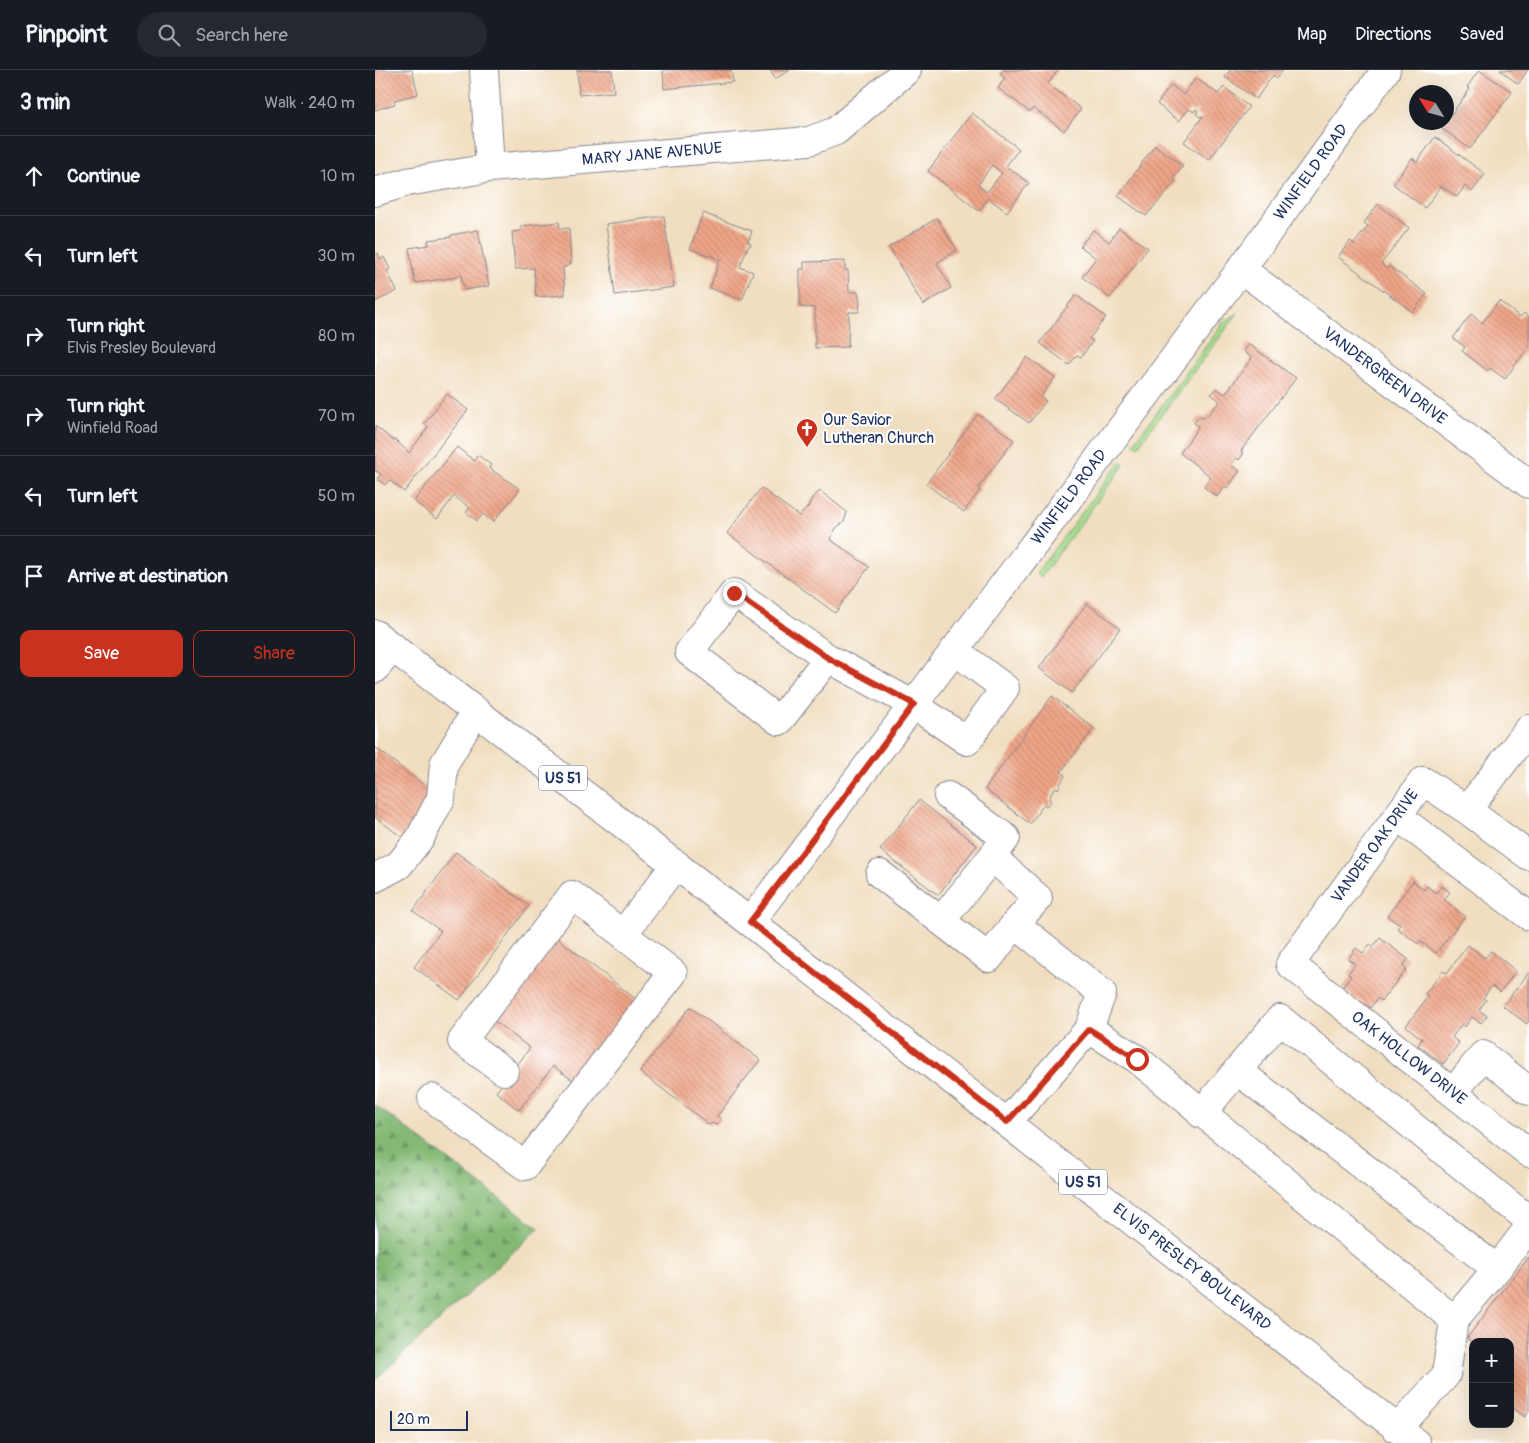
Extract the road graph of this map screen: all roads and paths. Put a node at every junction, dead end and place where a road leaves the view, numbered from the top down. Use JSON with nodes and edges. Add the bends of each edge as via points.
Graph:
{"nodes":[{"id":1,"x":484,"y":70,"type":"edge"},
{"id":2,"x":907,"y":70,"type":"edge"},
{"id":3,"x":1385,"y":70,"type":"edge"},
{"id":4,"x":490,"y":168,"type":"junction"},
{"id":5,"x":375,"y":192,"type":"edge"},
{"id":6,"x":1241,"y":269,"type":"junction"},
{"id":7,"x":1529,"y":484,"type":"edge"},
{"id":8,"x":384,"y":640,"type":"edge"},
{"id":9,"x":954,"y":650,"type":"junction"},
{"id":10,"x":828,"y":658,"type":"junction"},
{"id":11,"x":375,"y":669,"type":"edge"},
{"id":12,"x":914,"y":704,"type":"junction"},
{"id":13,"x":476,"y":711,"type":"junction"},
{"id":14,"x":1529,"y":729,"type":"edge"},
{"id":15,"x":948,"y":796,"type":"dead end"},
{"id":16,"x":1467,"y":810,"type":"junction"},
{"id":17,"x":1397,"y":816,"type":"junction"},
{"id":18,"x":1529,"y":856,"type":"edge"},
{"id":19,"x":992,"y":857,"type":"junction"},
{"id":20,"x":676,"y":864,"type":"junction"},
{"id":21,"x":880,"y":874,"type":"dead end"},
{"id":22,"x":375,"y":878,"type":"edge"},
{"id":23,"x":1529,"y":916,"type":"edge"},
{"id":24,"x":941,"y":921,"type":"junction"},
{"id":25,"x":750,"y":922,"type":"junction"},
{"id":26,"x":1015,"y":924,"type":"junction"},
{"id":27,"x":623,"y":934,"type":"junction"},
{"id":28,"x":1290,"y":964,"type":"joint"},
{"id":29,"x":1089,"y":1029,"type":"junction"},
{"id":30,"x":504,"y":1071,"type":"dead end"},
{"id":31,"x":1238,"y":1071,"type":"junction"},
{"id":32,"x":1529,"y":1091,"type":"edge"},
{"id":33,"x":1453,"y":1093,"type":"junction"},
{"id":34,"x":432,"y":1098,"type":"dead end"},
{"id":35,"x":1201,"y":1114,"type":"junction"},
{"id":36,"x":1007,"y":1122,"type":"junction"},
{"id":37,"x":1529,"y":1153,"type":"edge"},
{"id":38,"x":1529,"y":1220,"type":"edge"},
{"id":39,"x":1529,"y":1227,"type":"edge"},
{"id":40,"x":1497,"y":1269,"type":"junction"},
{"id":41,"x":1454,"y":1320,"type":"junction"},
{"id":42,"x":1406,"y":1436,"type":"edge"}],
"edges":[{"from":1,"to":4,"type":"street"},
{"from":2,"to":4,"type":"street","name":"MARY JANE AVENUE","via":[[836,131],[822,138]]},
{"from":3,"to":6,"type":"street","name":"WINFIELD ROAD"},
{"from":4,"to":5,"type":"street","name":"MARY JANE AVENUE","via":[[407,182]]},
{"from":6,"to":7,"type":"street","name":"VANDERGREEN DRIVE"},
{"from":6,"to":9,"type":"street","name":"WINFIELD ROAD"},
{"from":8,"to":11,"type":"street"},
{"from":8,"to":13,"type":"street","name":"ELVIS PRESLEY BOULEVARD","number":"US 51"},
{"from":9,"to":12,"type":"street","name":"WINFIELD ROAD"},
{"from":9,"to":12,"type":"street","via":[[1005,688],[967,741]]},
{"from":10,"to":10,"type":"street","via":[[779,721],[689,652],[734,593]]},
{"from":10,"to":12,"type":"street"},
{"from":12,"to":25,"type":"street","name":"WINFIELD ROAD"},
{"from":13,"to":20,"type":"street","name":"ELVIS PRESLEY BOULEVARD","number":"US 51"},
{"from":13,"to":22,"type":"street","via":[[443,764],[441,798],[420,838],[399,865]]},
{"from":14,"to":16,"type":"street"},
{"from":15,"to":19,"type":"street","via":[[1006,838]]},
{"from":16,"to":17,"type":"street","name":"VANDER OAK DRIVE","via":[[1423,781]]},
{"from":16,"to":18,"type":"street"},
{"from":17,"to":23,"type":"street"},
{"from":17,"to":28,"type":"street","name":"VANDER OAK DRIVE"},
{"from":19,"to":24,"type":"street"},
{"from":19,"to":26,"type":"street","via":[[1038,898]]},
{"from":20,"to":25,"type":"street","name":"ELVIS PRESLEY BOULEVARD","number":"US 51"},
{"from":20,"to":27,"type":"street"},
{"from":21,"to":24,"type":"street"},
{"from":24,"to":26,"type":"street","via":[[989,958]]},
{"from":25,"to":36,"type":"street","name":"ELVIS PRESLEY BOULEVARD","number":"US 51"},
{"from":26,"to":29,"type":"street","via":[[1102,992]]},
{"from":27,"to":30,"type":"street","via":[[572,895],[463,1040]]},
{"from":27,"to":34,"type":"street","via":[[673,973],[525,1166]]},
{"from":28,"to":33,"type":"street","name":"OAK HOLLOW DRIVE"},
{"from":29,"to":35,"type":"street","via":[[1137,1059]]},
{"from":29,"to":36,"type":"street"},
{"from":31,"to":35,"type":"street"},
{"from":31,"to":38,"type":"street","via":[[1281,1019]]},
{"from":31,"to":40,"type":"street"},
{"from":32,"to":33,"type":"street","via":[[1483,1055]]},
{"from":33,"to":37,"type":"street","name":"OAK HOLLOW DRIVE"},
{"from":35,"to":41,"type":"street"},
{"from":36,"to":42,"type":"street","name":"ELVIS PRESLEY BOULEVARD","number":"US 51"},
{"from":39,"to":40,"type":"street"},
{"from":40,"to":41,"type":"street"},
{"from":41,"to":42,"type":"street","via":[[1446,1375]]}]}
